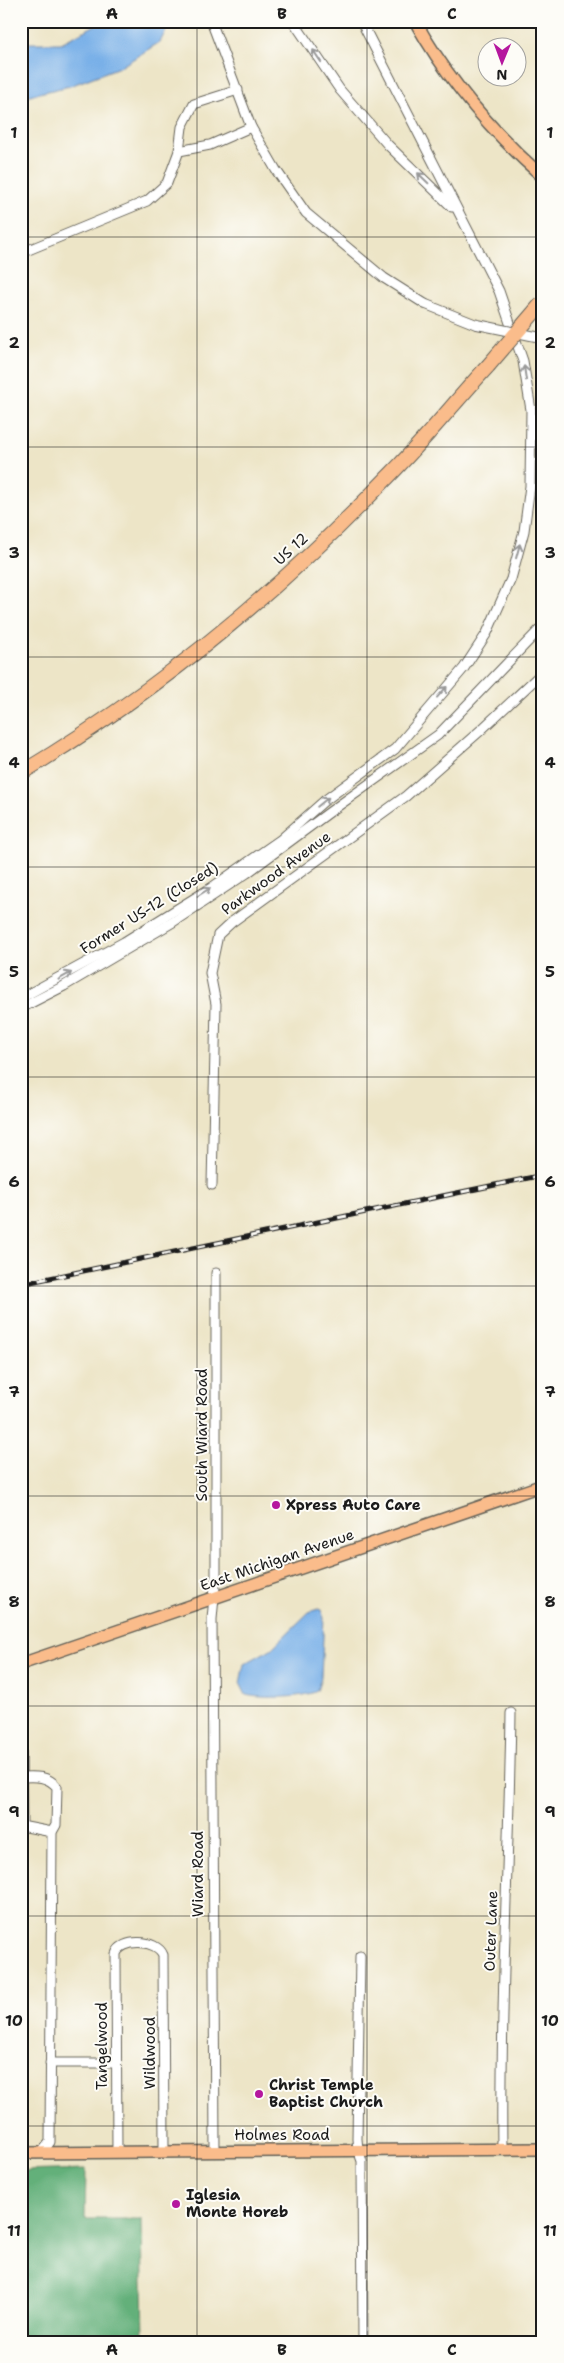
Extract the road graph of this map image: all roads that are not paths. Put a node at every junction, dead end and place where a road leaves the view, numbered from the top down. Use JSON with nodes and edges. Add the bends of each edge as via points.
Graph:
{"nodes":[{"id":1,"x":211,"y":21,"type":"edge"},
{"id":2,"x":293,"y":21,"type":"edge"},
{"id":3,"x":361,"y":21,"type":"edge"},
{"id":4,"x":415,"y":21,"type":"edge"},
{"id":5,"x":238,"y":90,"type":"junction"},
{"id":6,"x":251,"y":127,"type":"junction"},
{"id":7,"x":179,"y":151,"type":"junction"},
{"id":8,"x":543,"y":177,"type":"edge"},
{"id":9,"x":458,"y":212,"type":"junction"},
{"id":10,"x":21,"y":253,"type":"edge"},
{"id":11,"x":543,"y":303,"type":"edge"},
{"id":12,"x":543,"y":338,"type":"edge"},
{"id":13,"x":543,"y":626,"type":"edge"},
{"id":14,"x":543,"y":672,"type":"edge"},
{"id":15,"x":21,"y":774,"type":"edge"},
{"id":16,"x":21,"y":998,"type":"edge"},
{"id":17,"x":21,"y":1008,"type":"edge"},
{"id":18,"x":212,"y":1185,"type":"dead end"},
{"id":19,"x":216,"y":1273,"type":"dead end"},
{"id":20,"x":543,"y":1485,"type":"edge"},
{"id":21,"x":213,"y":1598,"type":"junction"},
{"id":22,"x":21,"y":1664,"type":"edge"},
{"id":23,"x":511,"y":1713,"type":"dead end"},
{"id":24,"x":21,"y":1732,"type":"edge"},
{"id":25,"x":22,"y":1764,"type":"edge"},
{"id":26,"x":22,"y":1777,"type":"edge"},
{"id":27,"x":22,"y":1826,"type":"edge"},
{"id":28,"x":52,"y":1832,"type":"junction"},
{"id":29,"x":163,"y":1955,"type":"joint"},
{"id":30,"x":360,"y":1956,"type":"dead end"},
{"id":31,"x":50,"y":2063,"type":"junction"},
{"id":32,"x":116,"y":2063,"type":"junction"},
{"id":33,"x":502,"y":2149,"type":"junction"},
{"id":34,"x":543,"y":2149,"type":"edge"},
{"id":35,"x":215,"y":2150,"type":"junction"},
{"id":36,"x":358,"y":2150,"type":"junction"},
{"id":37,"x":164,"y":2151,"type":"junction"},
{"id":38,"x":42,"y":2152,"type":"junction"},
{"id":39,"x":117,"y":2152,"type":"junction"},
{"id":40,"x":21,"y":2153,"type":"edge"},
{"id":41,"x":363,"y":2342,"type":"edge"}],
"edges":[{"from":1,"to":5,"type":"street"},
{"from":9,"to":2,"type":"street","one_way":true,"via":[[388,145],[340,90]]},
{"from":3,"to":9,"type":"street","name":"Former US-12 (Closed)"},
{"from":4,"to":8,"type":"main road","via":[[470,104],[502,140]]},
{"from":5,"to":6,"type":"street"},
{"from":5,"to":7,"type":"street","via":[[194,104],[182,126]]},
{"from":6,"to":7,"type":"street","via":[[210,145]]},
{"from":6,"to":12,"type":"street","bridge":true,"via":[[306,213],[377,272],[425,304],[475,324]]},
{"from":7,"to":10,"type":"street","via":[[167,182],[147,201]]},
{"from":16,"to":9,"type":"street","name":"Former US-12 (Closed)","one_way":true,"via":[[124,942],[211,888],[287,834],[324,801],[395,749],[464,668],[487,632],[510,579],[524,532],[530,486],[531,410],[523,361],[499,292]]},
{"from":11,"to":15,"type":"highway","name":"US 12","number":"US 12","bridge":true,"via":[[387,479],[252,606],[131,700]]},
{"from":13,"to":17,"type":"street","via":[[438,735],[248,874],[182,917]]},
{"from":14,"to":18,"type":"street","name":"Parkwood Avenue","via":[[406,796],[218,935],[210,973],[216,1004]]},
{"from":19,"to":21,"type":"street","name":"South Wiard Road","via":[[216,1575]]},
{"from":20,"to":21,"type":"main road","name":"East Michigan Avenue"},
{"from":21,"to":22,"type":"main road","name":"East Michigan Avenue"},
{"from":21,"to":35,"type":"street","name":"Wiard Road"},
{"from":23,"to":33,"type":"street","name":"Outer Lane"},
{"from":24,"to":25,"type":"street"},
{"from":25,"to":26,"type":"street"},
{"from":26,"to":27,"type":"street"},
{"from":26,"to":28,"type":"street","via":[[43,1777],[57,1787],[56,1825]]},
{"from":27,"to":28,"type":"street"},
{"from":28,"to":31,"type":"street"},
{"from":29,"to":32,"type":"street","name":"Tangelwood","via":[[154,1944],[123,1944],[118,1948]]},
{"from":29,"to":37,"type":"street","name":"Wildwood"},
{"from":30,"to":36,"type":"street"},
{"from":31,"to":32,"type":"street"},
{"from":31,"to":38,"type":"street","via":[[50,2142]]},
{"from":32,"to":39,"type":"street","name":"Tangelwood"},
{"from":33,"to":34,"type":"main road","name":"Holmes Road"},
{"from":33,"to":36,"type":"main road","name":"Holmes Road"},
{"from":35,"to":36,"type":"main road","name":"Holmes Road"},
{"from":35,"to":37,"type":"main road","name":"Holmes Road"},
{"from":36,"to":41,"type":"street","via":[[362,2161]]},
{"from":37,"to":39,"type":"main road","name":"Holmes Road"},
{"from":38,"to":39,"type":"main road","name":"Holmes Road"},
{"from":38,"to":40,"type":"main road","name":"Holmes Road"}]}
